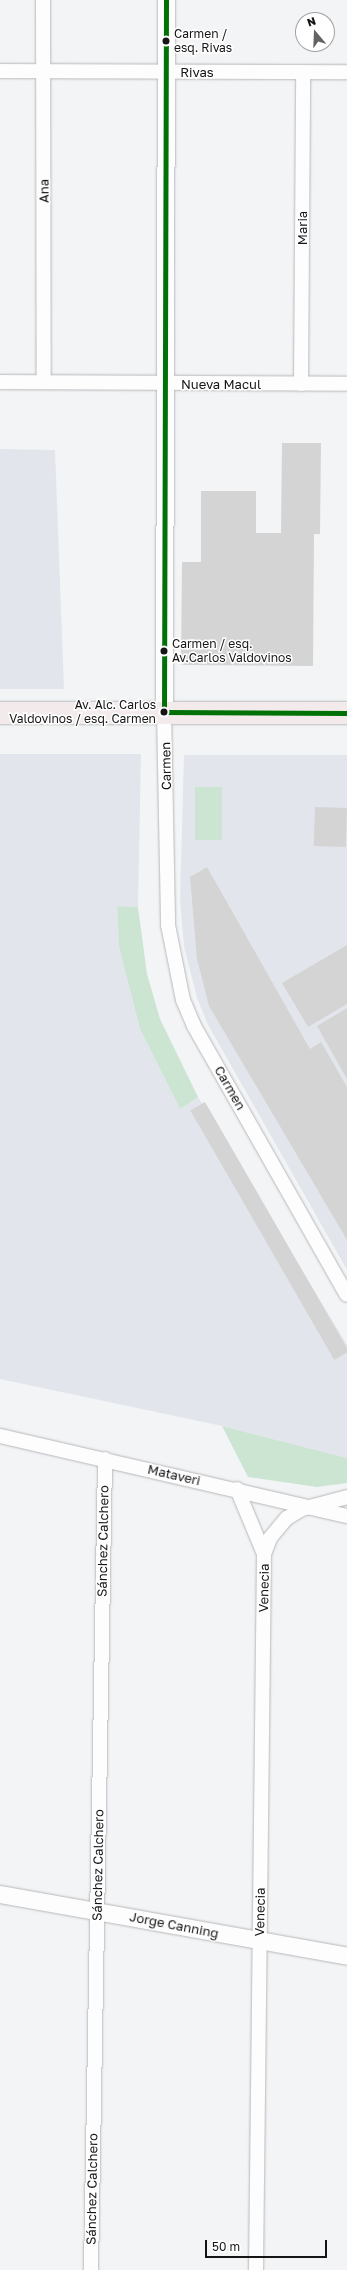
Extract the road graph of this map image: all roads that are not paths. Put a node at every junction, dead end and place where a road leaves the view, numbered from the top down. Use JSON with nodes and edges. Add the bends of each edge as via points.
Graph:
{"nodes":[{"id":1,"x":43,"y":0,"type":"edge"},
{"id":2,"x":166,"y":0,"type":"edge"},
{"id":3,"x":0,"y":71,"type":"edge"},
{"id":4,"x":44,"y":71,"type":"junction"},
{"id":5,"x":164,"y":72,"type":"junction"},
{"id":6,"x":303,"y":72,"type":"junction"},
{"id":7,"x":347,"y":72,"type":"edge"},
{"id":8,"x":0,"y":382,"type":"edge"},
{"id":9,"x":44,"y":382,"type":"junction"},
{"id":10,"x":165,"y":383,"type":"junction"},
{"id":11,"x":301,"y":384,"type":"junction"},
{"id":12,"x":347,"y":384,"type":"edge"},
{"id":13,"x":164,"y":712,"type":"junction"},
{"id":14,"x":0,"y":713,"type":"edge"},
{"id":15,"x":347,"y":713,"type":"edge"},
{"id":16,"x":347,"y":1295,"type":"edge"},
{"id":17,"x":0,"y":1436,"type":"edge"},
{"id":18,"x":105,"y":1459,"type":"junction"},
{"id":19,"x":236,"y":1489,"type":"junction"},
{"id":20,"x":347,"y":1497,"type":"edge"},
{"id":21,"x":310,"y":1507,"type":"junction"},
{"id":22,"x":347,"y":1516,"type":"edge"},
{"id":23,"x":264,"y":1554,"type":"junction"},
{"id":24,"x":0,"y":1894,"type":"edge"},
{"id":25,"x":97,"y":1910,"type":"junction"},
{"id":26,"x":260,"y":1941,"type":"junction"},
{"id":27,"x":347,"y":1956,"type":"edge"},
{"id":28,"x":91,"y":2270,"type":"edge"},
{"id":29,"x":256,"y":2270,"type":"edge"}],
"edges":[{"from":1,"to":4,"type":"street","name":"Ana"},
{"from":2,"to":5,"type":"street","name":"Carmen"},
{"from":3,"to":4,"type":"street","name":"Rivas"},
{"from":4,"to":5,"type":"street","name":"Rivas"},
{"from":4,"to":9,"type":"street","name":"Ana"},
{"from":5,"to":6,"type":"street","name":"Rivas"},
{"from":5,"to":10,"type":"street","name":"Carmen"},
{"from":6,"to":7,"type":"street","name":"Rivas"},
{"from":6,"to":11,"type":"street","name":"Maria"},
{"from":8,"to":9,"type":"street","name":"Nueva Macul"},
{"from":9,"to":10,"type":"street","name":"Nueva Macul"},
{"from":10,"to":11,"type":"street","name":"Nueva Macul"},
{"from":10,"to":13,"type":"street","name":"Carmen"},
{"from":11,"to":12,"type":"street","name":"Nueva Macul"},
{"from":13,"to":14,"type":"main road"},
{"from":13,"to":15,"type":"main road"},
{"from":13,"to":16,"type":"street","name":"Carmen","via":[[168,925],[182,994],[194,1026]]},
{"from":17,"to":18,"type":"street","name":"Mataveri"},
{"from":18,"to":19,"type":"street","name":"Mataveri"},
{"from":18,"to":25,"type":"street","name":"Sánchez Calchero"},
{"from":19,"to":21,"type":"street","name":"Mataveri"},
{"from":19,"to":23,"type":"street","name":"Venecia"},
{"from":20,"to":21,"type":"street","name":"Mataveri"},
{"from":21,"to":22,"type":"street"},
{"from":21,"to":23,"type":"street","name":"Venecia","via":[[283,1521]]},
{"from":23,"to":26,"type":"street","name":"Venecia"},
{"from":24,"to":25,"type":"street","name":"Jorge Canning"},
{"from":25,"to":26,"type":"street","name":"Jorge Canning"},
{"from":25,"to":28,"type":"street","name":"Sánchez Calchero"},
{"from":26,"to":27,"type":"street","name":"Jorge Canning"},
{"from":26,"to":29,"type":"street","name":"Venecia"}]}
